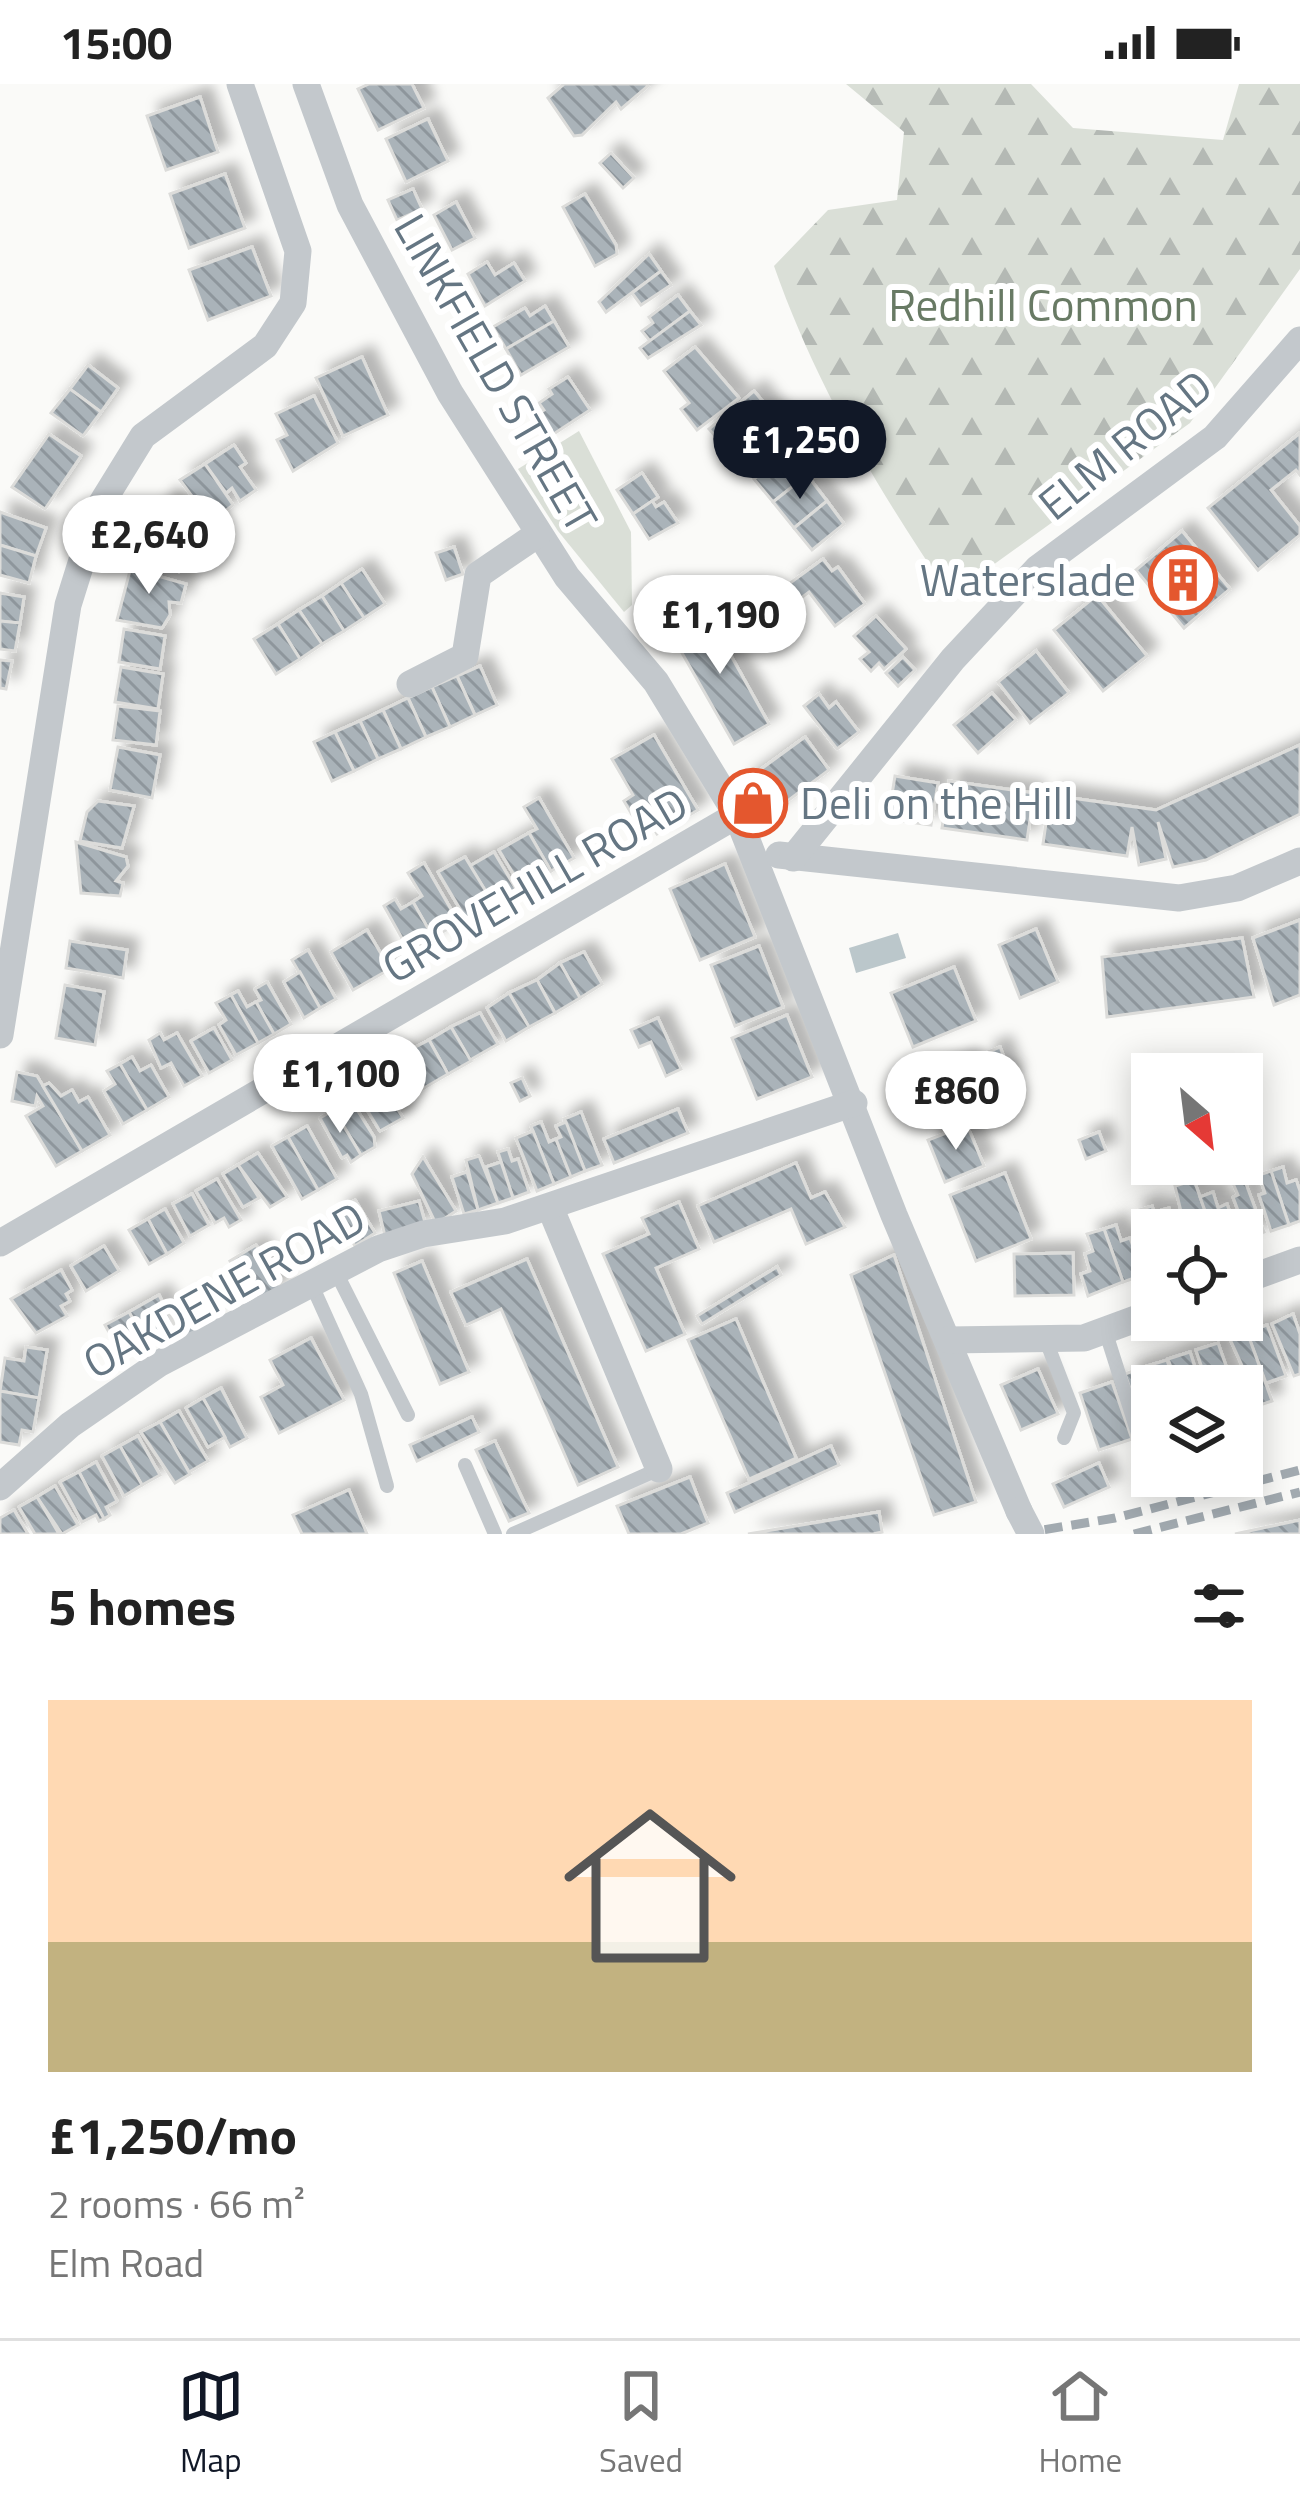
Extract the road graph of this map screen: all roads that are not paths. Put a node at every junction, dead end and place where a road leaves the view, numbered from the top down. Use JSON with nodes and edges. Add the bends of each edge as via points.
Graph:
{"nodes":[{"id":1,"x":240,"y":84,"type":"edge"},
{"id":2,"x":306,"y":84,"type":"edge"},
{"id":3,"x":1300,"y":340,"type":"edge"},
{"id":4,"x":538,"y":534,"type":"junction"},
{"id":5,"x":410,"y":684,"type":"dead end"},
{"id":6,"x":737,"y":815,"type":"junction"},
{"id":7,"x":754,"y":853,"type":"junction"},
{"id":8,"x":793,"y":858,"type":"junction"},
{"id":9,"x":1300,"y":861,"type":"edge"},
{"id":10,"x":0,"y":1035,"type":"edge"},
{"id":11,"x":854,"y":1102,"type":"junction"},
{"id":12,"x":550,"y":1207,"type":"junction"},
{"id":13,"x":0,"y":1243,"type":"edge"},
{"id":14,"x":1300,"y":1260,"type":"edge"},
{"id":15,"x":1263,"y":1273,"type":"edge"},
{"id":16,"x":323,"y":1277,"type":"junction"},
{"id":17,"x":1131,"y":1321,"type":"edge"},
{"id":18,"x":1105,"y":1330,"type":"junction"},
{"id":19,"x":1045,"y":1338,"type":"junction"},
{"id":20,"x":948,"y":1340,"type":"junction"},
{"id":21,"x":1131,"y":1412,"type":"edge"},
{"id":22,"x":408,"y":1415,"type":"dead end"},
{"id":23,"x":1064,"y":1438,"type":"dead end"},
{"id":24,"x":465,"y":1466,"type":"dead end"},
{"id":25,"x":659,"y":1469,"type":"joint"},
{"id":26,"x":388,"y":1486,"type":"dead end"},
{"id":27,"x":0,"y":1487,"type":"edge"},
{"id":28,"x":1025,"y":1522,"type":"edge"},
{"id":29,"x":494,"y":1534,"type":"edge"},
{"id":30,"x":513,"y":1534,"type":"edge"}],
"edges":[{"from":1,"to":10,"type":"street","via":[[298,251],[293,303],[265,346],[143,436],[98,509],[68,605]]},
{"from":2,"to":4,"type":"street","name":"LINKFIELD STREET","via":[[350,205],[450,393]]},
{"from":3,"to":8,"type":"street","name":"ELM ROAD","via":[[1214,437],[1038,568],[953,658]]},
{"from":4,"to":5,"type":"street","via":[[478,575],[465,656]]},
{"from":4,"to":6,"type":"street","name":"LINKFIELD STREET","via":[[656,682]]},
{"from":6,"to":7,"type":"street","name":"LINKFIELD STREET"},
{"from":6,"to":13,"type":"street","name":"GROVEHILL ROAD"},
{"from":7,"to":8,"type":"street"},
{"from":7,"to":11,"type":"street","name":"LINKFIELD STREET"},
{"from":8,"to":9,"type":"street","via":[[1179,898],[1237,888]]},
{"from":11,"to":12,"type":"street","name":"OAKDENE ROAD"},
{"from":11,"to":20,"type":"street","name":"LINKFIELD STREET"},
{"from":12,"to":16,"type":"street","name":"OAKDENE ROAD","via":[[400,1240]]},
{"from":12,"to":25,"type":"street"},
{"from":14,"to":15,"type":"street"},
{"from":16,"to":22,"type":"lane"},
{"from":16,"to":26,"type":"lane"},
{"from":16,"to":27,"type":"street","name":"OAKDENE ROAD","via":[[160,1363],[70,1425]]},
{"from":17,"to":18,"type":"street"},
{"from":18,"to":19,"type":"street"},
{"from":18,"to":21,"type":"lane"},
{"from":19,"to":20,"type":"street"},
{"from":19,"to":23,"type":"lane","via":[[1074,1413]]},
{"from":20,"to":28,"type":"street","name":"LINKFIELD STREET"},
{"from":24,"to":29,"type":"lane"},
{"from":25,"to":30,"type":"lane"}]}
